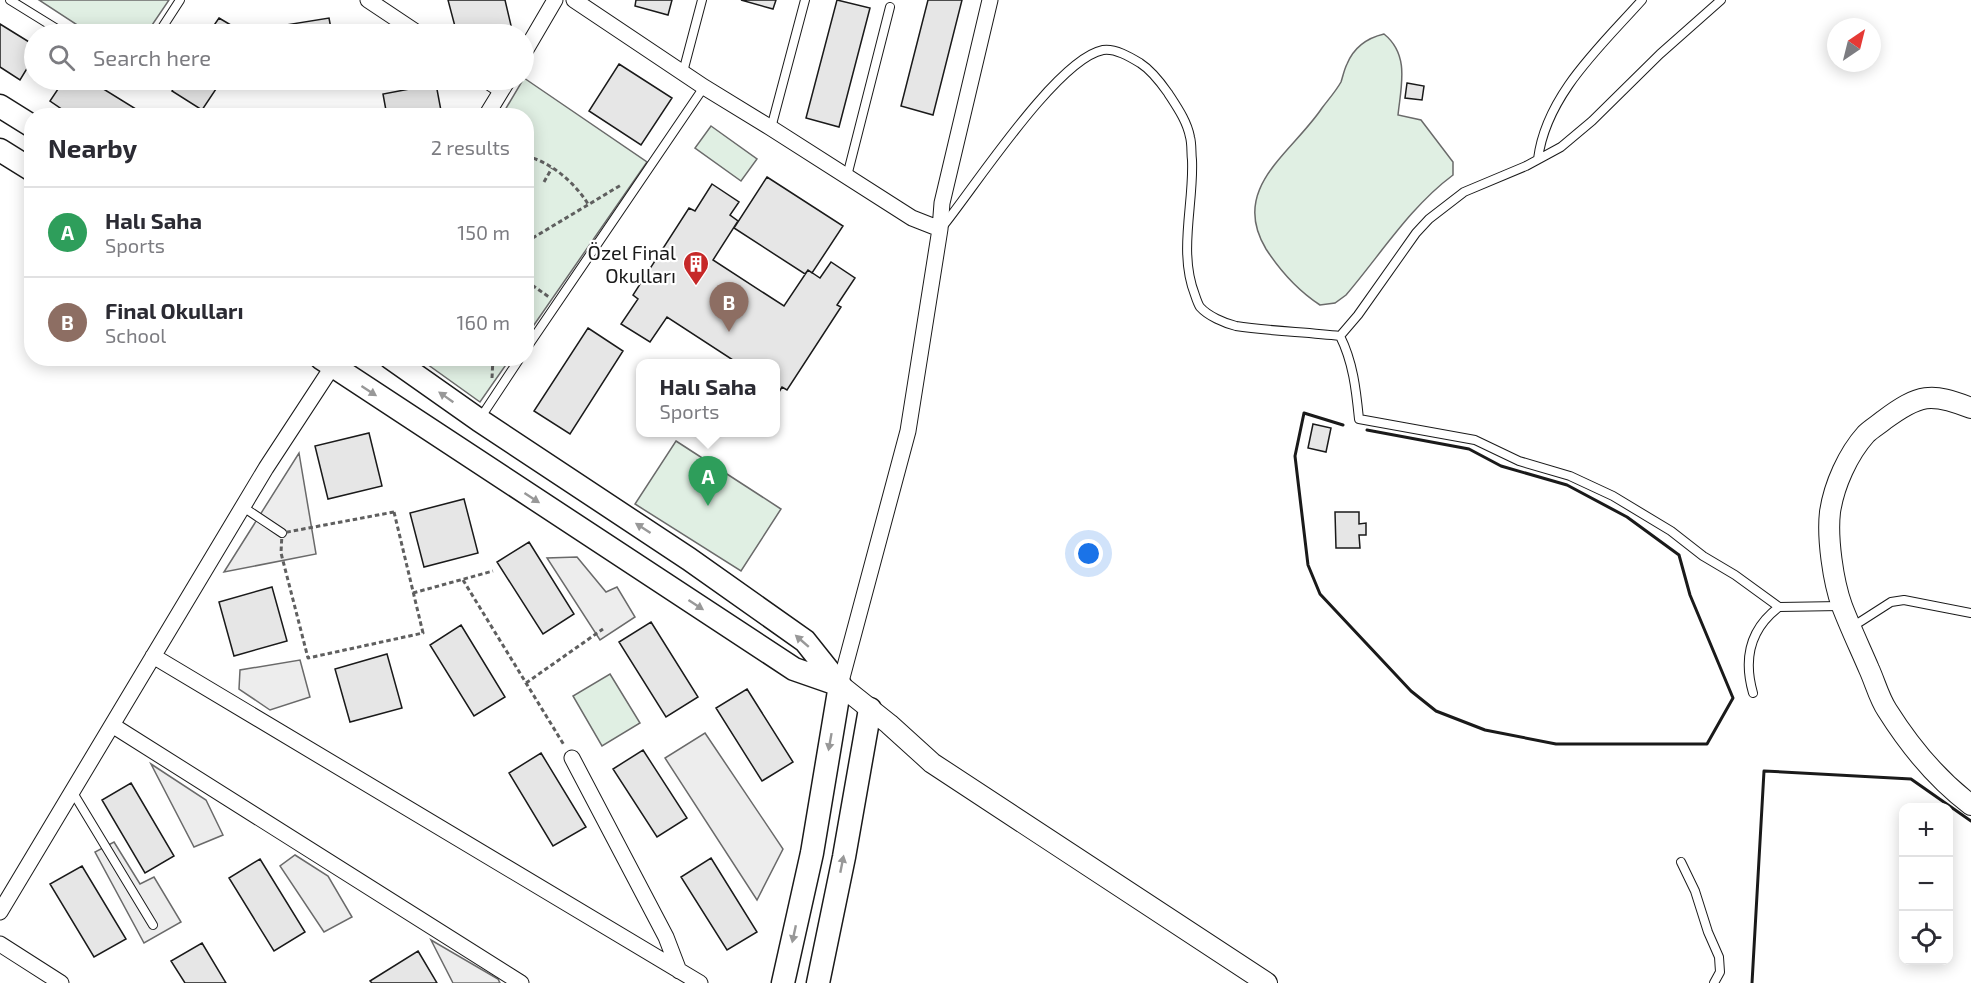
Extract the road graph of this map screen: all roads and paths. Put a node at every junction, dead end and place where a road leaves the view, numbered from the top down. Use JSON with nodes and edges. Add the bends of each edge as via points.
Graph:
{"nodes":[{"id":1,"x":10,"y":0,"type":"edge"},
{"id":2,"x":180,"y":0,"type":"edge"},
{"id":3,"x":368,"y":0,"type":"edge"},
{"id":4,"x":555,"y":0,"type":"edge"},
{"id":5,"x":574,"y":0,"type":"edge"},
{"id":6,"x":702,"y":0,"type":"edge"},
{"id":7,"x":806,"y":0,"type":"edge"},
{"id":8,"x":990,"y":0,"type":"edge"},
{"id":9,"x":1642,"y":0,"type":"edge"},
{"id":10,"x":1721,"y":0,"type":"edge"},
{"id":11,"x":891,"y":7,"type":"dead end"},
{"id":12,"x":49,"y":24,"type":"edge"},
{"id":13,"x":164,"y":24,"type":"edge"},
{"id":14,"x":404,"y":24,"type":"edge"},
{"id":15,"x":534,"y":36,"type":"edge"},
{"id":16,"x":682,"y":72,"type":"junction"},
{"id":17,"x":704,"y":87,"type":"junction"},
{"id":18,"x":502,"y":90,"type":"edge"},
{"id":19,"x":0,"y":106,"type":"edge"},
{"id":20,"x":491,"y":108,"type":"edge"},
{"id":21,"x":24,"y":121,"type":"edge"},
{"id":22,"x":771,"y":128,"type":"junction"},
{"id":23,"x":0,"y":150,"type":"edge"},
{"id":24,"x":1538,"y":159,"type":"junction"},
{"id":25,"x":534,"y":160,"type":"edge"},
{"id":26,"x":24,"y":165,"type":"edge"},
{"id":27,"x":552,"y":168,"type":"junction"},
{"id":28,"x":648,"y":169,"type":"junction"},
{"id":29,"x":847,"y":176,"type":"junction"},
{"id":30,"x":544,"y":182,"type":"dead end"},
{"id":31,"x":588,"y":204,"type":"junction"},
{"id":32,"x":940,"y":229,"type":"junction"},
{"id":33,"x":534,"y":237,"type":"edge"},
{"id":34,"x":534,"y":286,"type":"edge"},
{"id":35,"x":558,"y":303,"type":"junction"},
{"id":36,"x":1340,"y":336,"type":"junction"},
{"id":37,"x":534,"y":338,"type":"edge"},
{"id":38,"x":328,"y":366,"type":"edge"},
{"id":39,"x":339,"y":366,"type":"edge"},
{"id":40,"x":402,"y":366,"type":"edge"},
{"id":41,"x":515,"y":366,"type":"edge"},
{"id":42,"x":1971,"y":408,"type":"edge"},
{"id":43,"x":479,"y":420,"type":"junction"},
{"id":44,"x":243,"y":507,"type":"junction"},
{"id":45,"x":282,"y":533,"type":"junction"},
{"id":46,"x":493,"y":571,"type":"dead end"},
{"id":47,"x":463,"y":580,"type":"junction"},
{"id":48,"x":413,"y":593,"type":"junction"},
{"id":49,"x":1842,"y":606,"type":"junction"},
{"id":50,"x":1779,"y":607,"type":"junction"},
{"id":51,"x":1971,"y":613,"type":"edge"},
{"id":52,"x":1852,"y":627,"type":"junction"},
{"id":53,"x":603,"y":629,"type":"dead end"},
{"id":54,"x":153,"y":656,"type":"junction"},
{"id":55,"x":525,"y":683,"type":"junction"},
{"id":56,"x":840,"y":685,"type":"junction"},
{"id":57,"x":1753,"y":693,"type":"dead end"},
{"id":58,"x":870,"y":709,"type":"junction"},
{"id":59,"x":112,"y":725,"type":"junction"},
{"id":60,"x":572,"y":758,"type":"joint"},
{"id":61,"x":72,"y":791,"type":"junction"},
{"id":62,"x":1971,"y":805,"type":"edge"},
{"id":63,"x":1681,"y":862,"type":"dead end"},
{"id":64,"x":0,"y":912,"type":"edge"},
{"id":65,"x":153,"y":925,"type":"dead end"},
{"id":66,"x":0,"y":944,"type":"edge"},
{"id":67,"x":679,"y":971,"type":"junction"},
{"id":68,"x":61,"y":983,"type":"edge"},
{"id":69,"x":521,"y":983,"type":"edge"},
{"id":70,"x":700,"y":983,"type":"edge"},
{"id":71,"x":783,"y":983,"type":"edge"},
{"id":72,"x":818,"y":983,"type":"edge"},
{"id":73,"x":1267,"y":983,"type":"edge"},
{"id":74,"x":1714,"y":983,"type":"edge"}],
"edges":[{"from":1,"to":12,"type":"lane"},
{"from":2,"to":13,"type":"lane"},
{"from":3,"to":14,"type":"street"},
{"from":4,"to":15,"type":"street"},
{"from":5,"to":16,"type":"street"},
{"from":6,"to":16,"type":"lane"},
{"from":7,"to":22,"type":"lane"},
{"from":8,"to":32,"type":"street","via":[[942,203]]},
{"from":9,"to":24,"type":"lane","via":[[1570,83],[1540,140]]},
{"from":10,"to":24,"type":"lane","via":[[1592,121],[1561,147]]},
{"from":11,"to":29,"type":"lane"},
{"from":16,"to":17,"type":"street"},
{"from":17,"to":22,"type":"street"},
{"from":17,"to":28,"type":"lane"},
{"from":18,"to":20,"type":"street"},
{"from":19,"to":21,"type":"main road"},
{"from":22,"to":29,"type":"street"},
{"from":23,"to":26,"type":"main road"},
{"from":24,"to":36,"type":"lane","via":[[1464,192],[1429,219]]},
{"from":25,"to":27,"type":"path"},
{"from":27,"to":30,"type":"path"},
{"from":27,"to":31,"type":"path"},
{"from":28,"to":31,"type":"path"},
{"from":28,"to":35,"type":"lane"},
{"from":29,"to":32,"type":"street","via":[[912,218]]},
{"from":31,"to":33,"type":"path"},
{"from":32,"to":36,"type":"lane","via":[[983,170],[1056,83],[1085,58],[1104,50],[1125,54],[1145,66],[1166,91],[1182,114],[1191,138],[1193,180],[1188,260],[1191,286],[1200,306],[1234,325]]},
{"from":32,"to":56,"type":"street","via":[[908,431]]},
{"from":34,"to":35,"type":"path"},
{"from":35,"to":37,"type":"lane"},
{"from":36,"to":50,"type":"lane","via":[[1356,384],[1359,418],[1475,440],[1519,461],[1570,476],[1671,531]]},
{"from":38,"to":44,"type":"street"},
{"from":39,"to":56,"type":"main road","one_way":true,"via":[[794,669]]},
{"from":43,"to":40,"type":"main road","one_way":true},
{"from":41,"to":43,"type":"lane"},
{"from":42,"to":49,"type":"street","via":[[1934,396],[1917,400],[1867,434],[1852,453],[1830,512],[1834,572]]},
{"from":56,"to":43,"type":"main road","one_way":true,"via":[[805,641]]},
{"from":44,"to":45,"type":"lane"},
{"from":44,"to":54,"type":"street"},
{"from":45,"to":48,"type":"path","via":[[394,512]]},
{"from":45,"to":48,"type":"path","via":[[280,553],[308,658],[423,633]]},
{"from":46,"to":47,"type":"path"},
{"from":47,"to":48,"type":"path"},
{"from":47,"to":55,"type":"path"},
{"from":49,"to":50,"type":"lane"},
{"from":49,"to":52,"type":"street"},
{"from":50,"to":57,"type":"lane","via":[[1767,616],[1750,646]]},
{"from":51,"to":52,"type":"lane","via":[[1904,600],[1891,602]]},
{"from":52,"to":62,"type":"street","via":[[1886,708],[1915,748],[1955,793]]},
{"from":53,"to":55,"type":"path"},
{"from":54,"to":59,"type":"street"},
{"from":54,"to":67,"type":"street"},
{"from":55,"to":60,"type":"path"},
{"from":56,"to":58,"type":"street"},
{"from":56,"to":71,"type":"main road","one_way":true,"via":[[812,853]]},
{"from":72,"to":58,"type":"main road","one_way":true},
{"from":58,"to":73,"type":"street","via":[[932,762]]},
{"from":59,"to":61,"type":"street"},
{"from":59,"to":69,"type":"street"},
{"from":60,"to":67,"type":"street","via":[[666,937]]},
{"from":61,"to":64,"type":"street"},
{"from":61,"to":65,"type":"lane"},
{"from":63,"to":74,"type":"lane","via":[[1719,957],[1720,972]]},
{"from":66,"to":68,"type":"street"},
{"from":67,"to":70,"type":"street"}]}
